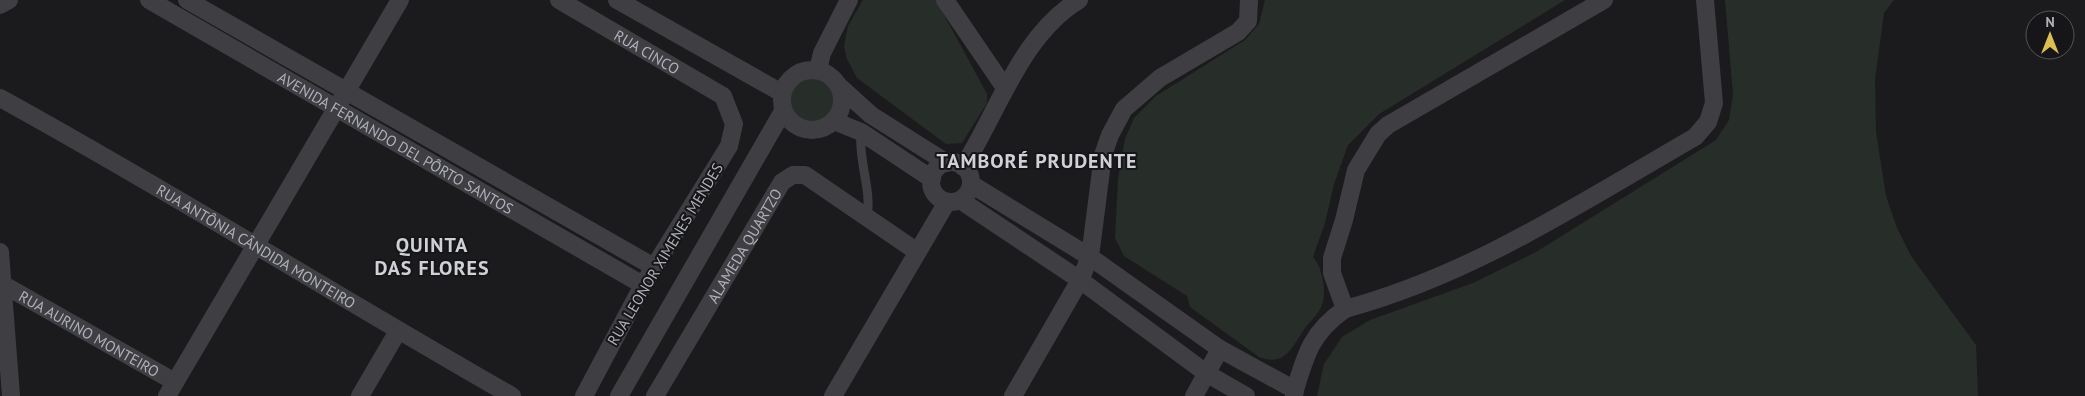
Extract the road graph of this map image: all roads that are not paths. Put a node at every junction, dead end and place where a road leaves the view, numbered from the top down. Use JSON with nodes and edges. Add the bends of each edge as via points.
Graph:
{"nodes":[{"id":1,"x":9,"y":0,"type":"edge"},
{"id":2,"x":149,"y":0,"type":"edge"},
{"id":3,"x":187,"y":0,"type":"edge"},
{"id":4,"x":400,"y":0,"type":"edge"},
{"id":5,"x":559,"y":0,"type":"edge"},
{"id":6,"x":617,"y":0,"type":"edge"},
{"id":7,"x":849,"y":0,"type":"edge"},
{"id":8,"x":945,"y":0,"type":"edge"},
{"id":9,"x":1079,"y":0,"type":"edge"},
{"id":10,"x":1249,"y":0,"type":"edge"},
{"id":11,"x":1604,"y":0,"type":"edge"},
{"id":12,"x":1705,"y":0,"type":"edge"},
{"id":13,"x":0,"y":5,"type":"edge"},
{"id":14,"x":818,"y":70,"type":"junction"},
{"id":15,"x":840,"y":87,"type":"junction"},
{"id":16,"x":1005,"y":88,"type":"junction"},
{"id":17,"x":346,"y":92,"type":"junction"},
{"id":18,"x":0,"y":98,"type":"edge"},
{"id":19,"x":783,"y":102,"type":"junction"},
{"id":20,"x":336,"y":109,"type":"junction"},
{"id":21,"x":730,"y":110,"type":"joint"},
{"id":22,"x":834,"y":122,"type":"junction"},
{"id":23,"x":862,"y":132,"type":"junction"},
{"id":24,"x":955,"y":165,"type":"junction"},
{"id":25,"x":932,"y":179,"type":"junction"},
{"id":26,"x":971,"y":184,"type":"junction"},
{"id":27,"x":954,"y":201,"type":"junction"},
{"id":28,"x":867,"y":217,"type":"junction"},
{"id":29,"x":257,"y":245,"type":"junction"},
{"id":30,"x":916,"y":251,"type":"junction"},
{"id":31,"x":0,"y":252,"type":"edge"},
{"id":32,"x":1090,"y":257,"type":"junction"},
{"id":33,"x":654,"y":268,"type":"junction"},
{"id":34,"x":1080,"y":280,"type":"junction"},
{"id":35,"x":4,"y":285,"type":"junction"},
{"id":36,"x":643,"y":285,"type":"junction"},
{"id":37,"x":1345,"y":309,"type":"junction"},
{"id":38,"x":398,"y":331,"type":"junction"},
{"id":39,"x":1220,"y":350,"type":"junction"},
{"id":40,"x":1206,"y":373,"type":"junction"},
{"id":41,"x":171,"y":389,"type":"edge"},
{"id":42,"x":1294,"y":393,"type":"edge"},
{"id":43,"x":11,"y":396,"type":"edge"},
{"id":44,"x":360,"y":396,"type":"edge"},
{"id":45,"x":512,"y":396,"type":"edge"},
{"id":46,"x":584,"y":396,"type":"edge"},
{"id":47,"x":619,"y":396,"type":"edge"},
{"id":48,"x":655,"y":396,"type":"edge"},
{"id":49,"x":833,"y":396,"type":"edge"},
{"id":50,"x":1013,"y":396,"type":"edge"},
{"id":51,"x":1194,"y":396,"type":"edge"},
{"id":52,"x":1246,"y":396,"type":"edge"}],
"edges":[{"from":1,"to":13,"type":"street"},
{"from":2,"to":20,"type":"street","name":"AVENIDA FERNANDO DEL PÔRTO SANTOS"},
{"from":3,"to":17,"type":"street","name":"AVENIDA FERNANDO DEL PÔRTO SANTOS"},
{"from":4,"to":17,"type":"street"},
{"from":5,"to":21,"type":"street","name":"RUA CINCO","via":[[723,96]]},
{"from":6,"to":19,"type":"street"},
{"from":7,"to":14,"type":"street","via":[[822,53]]},
{"from":8,"to":16,"type":"street"},
{"from":9,"to":16,"type":"street","via":[[1063,10],[1046,30]]},
{"from":10,"to":32,"type":"street","via":[[1248,22],[1238,32],[1160,78],[1124,109],[1103,156]]},
{"from":11,"to":37,"type":"street","via":[[1388,125],[1378,134],[1356,170],[1332,258],[1332,272]]},
{"from":12,"to":37,"type":"street","via":[[1714,103],[1708,122],[1695,137],[1494,252],[1430,280]]},
{"from":14,"to":15,"type":"street","via":[[834,79]]},
{"from":14,"to":19,"type":"street","via":[[799,72],[791,77]]},
{"from":15,"to":22,"type":"street","via":[[842,105]]},
{"from":15,"to":24,"type":"street","via":[[871,116]]},
{"from":16,"to":24,"type":"street"},
{"from":17,"to":20,"type":"street"},
{"from":17,"to":33,"type":"street","name":"AVENIDA FERNANDO DEL PÔRTO SANTOS"},
{"from":18,"to":29,"type":"street","name":"RUA ANTÔNIA CÂNDIDA MONTEIRO"},
{"from":19,"to":22,"type":"street","via":[[796,126],[805,130],[825,128]]},
{"from":19,"to":47,"type":"street"},
{"from":20,"to":29,"type":"street"},
{"from":20,"to":36,"type":"street","name":"AVENIDA FERNANDO DEL PÔRTO SANTOS"},
{"from":21,"to":33,"type":"street","name":"RUA LEONOR XIMENES MENDES","via":[[734,124],[729,146]]},
{"from":22,"to":23,"type":"street"},
{"from":23,"to":25,"type":"street"},
{"from":23,"to":28,"type":"lane","via":[[860,147],[869,205]]},
{"from":24,"to":25,"type":"street","via":[[937,169]]},
{"from":24,"to":26,"type":"street","via":[[970,177]]},
{"from":25,"to":27,"type":"street","via":[[935,193]]},
{"from":26,"to":27,"type":"street","via":[[969,190]]},
{"from":26,"to":32,"type":"street"},
{"from":27,"to":30,"type":"street"},
{"from":27,"to":34,"type":"street"},
{"from":28,"to":30,"type":"street","name":"ALAMEDA QUARTZO"},
{"from":28,"to":48,"type":"street","name":"ALAMEDA QUARTZO","via":[[805,175],[793,175],[782,182]]},
{"from":29,"to":38,"type":"street","name":"RUA ANTÔNIA CÂNDIDA MONTEIRO"},
{"from":29,"to":41,"type":"street"},
{"from":30,"to":49,"type":"street"},
{"from":31,"to":35,"type":"street"},
{"from":32,"to":34,"type":"street"},
{"from":32,"to":39,"type":"street"},
{"from":33,"to":36,"type":"street","name":"RUA LEONOR XIMENES MENDES"},
{"from":34,"to":40,"type":"street"},
{"from":34,"to":50,"type":"street"},
{"from":35,"to":41,"type":"street","name":"RUA AURINO MONTEIRO"},
{"from":35,"to":43,"type":"street"},
{"from":36,"to":46,"type":"street","name":"RUA LEONOR XIMENES MENDES"},
{"from":37,"to":42,"type":"street","via":[[1317,333],[1306,354]]},
{"from":38,"to":44,"type":"street"},
{"from":38,"to":45,"type":"street","name":"RUA ANTÔNIA CÂNDIDA MONTEIRO"},
{"from":39,"to":40,"type":"street"},
{"from":39,"to":42,"type":"street"},
{"from":40,"to":51,"type":"street"},
{"from":40,"to":52,"type":"street"}]}
